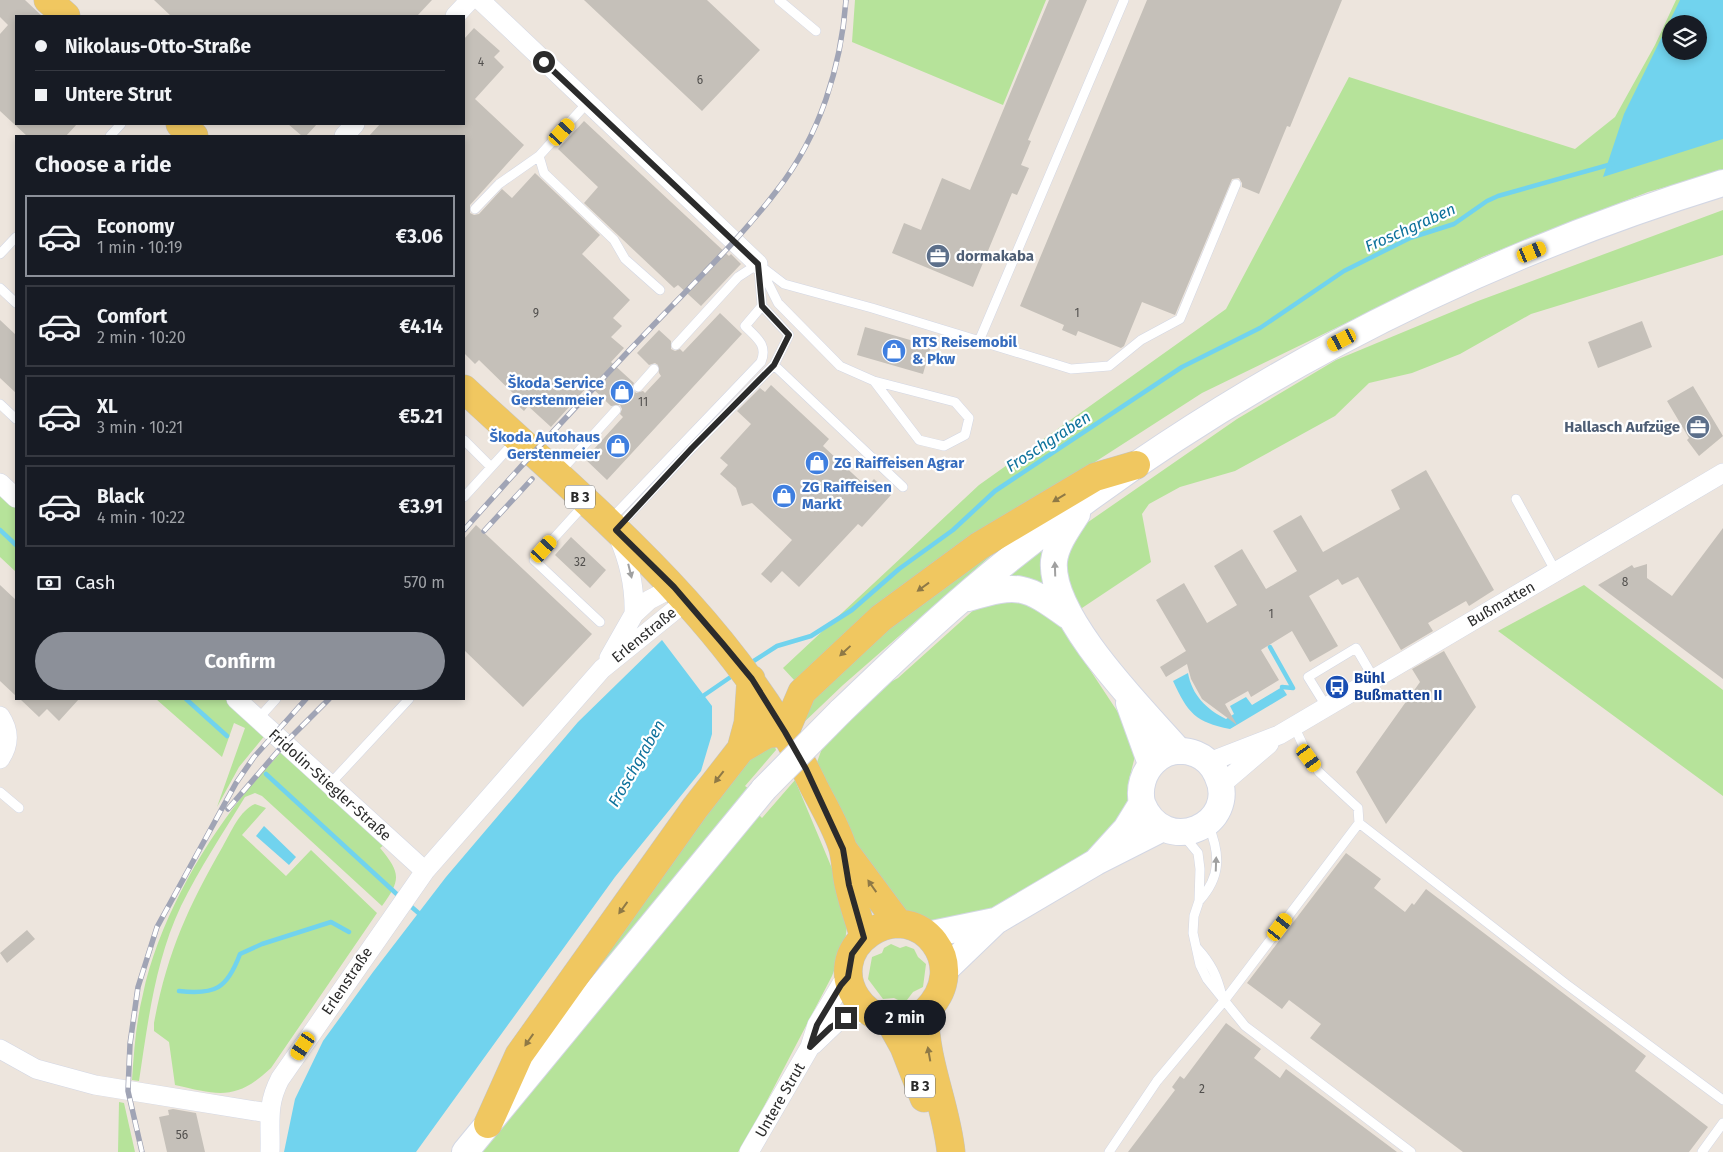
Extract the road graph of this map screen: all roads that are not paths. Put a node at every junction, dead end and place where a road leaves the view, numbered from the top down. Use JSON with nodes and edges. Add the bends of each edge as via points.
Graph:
{"nodes":[{"id":1,"x":48,"y":0,"type":"edge"},
{"id":2,"x":470,"y":0,"type":"edge"},
{"id":3,"x":480,"y":0,"type":"edge"},
{"id":4,"x":779,"y":0,"type":"edge"},
{"id":5,"x":1124,"y":0,"type":"edge"},
{"id":6,"x":65,"y":15,"type":"edge"},
{"id":7,"x":456,"y":15,"type":"edge"},
{"id":8,"x":816,"y":31,"type":"dead end"},
{"id":9,"x":588,"y":102,"type":"junction"},
{"id":10,"x":120,"y":125,"type":"edge"},
{"id":11,"x":181,"y":125,"type":"edge"},
{"id":12,"x":354,"y":125,"type":"edge"},
{"id":13,"x":111,"y":135,"type":"edge"},
{"id":14,"x":193,"y":135,"type":"edge"},
{"id":15,"x":345,"y":135,"type":"edge"},
{"id":16,"x":539,"y":156,"type":"junction"},
{"id":17,"x":1723,"y":183,"type":"edge"},
{"id":18,"x":1236,"y":184,"type":"dead end"},
{"id":19,"x":475,"y":209,"type":"dead end"},
{"id":20,"x":15,"y":238,"type":"edge"},
{"id":21,"x":0,"y":254,"type":"edge"},
{"id":22,"x":758,"y":264,"type":"junction"},
{"id":23,"x":0,"y":288,"type":"edge"},
{"id":24,"x":660,"y":290,"type":"dead end"},
{"id":25,"x":15,"y":302,"type":"edge"},
{"id":26,"x":762,"y":306,"type":"junction"},
{"id":27,"x":979,"y":341,"type":"junction"},
{"id":28,"x":676,"y":345,"type":"dead end"},
{"id":29,"x":774,"y":365,"type":"junction"},
{"id":30,"x":654,"y":369,"type":"dead end"},
{"id":31,"x":874,"y":381,"type":"junction"},
{"id":32,"x":638,"y":387,"type":"dead end"},
{"id":33,"x":465,"y":390,"type":"edge"},
{"id":34,"x":0,"y":404,"type":"edge"},
{"id":35,"x":616,"y":410,"type":"dead end"},
{"id":36,"x":15,"y":418,"type":"edge"},
{"id":37,"x":518,"y":439,"type":"junction"},
{"id":38,"x":465,"y":441,"type":"edge"},
{"id":39,"x":1136,"y":465,"type":"junction"},
{"id":40,"x":491,"y":467,"type":"junction"},
{"id":41,"x":1723,"y":473,"type":"edge"},
{"id":42,"x":557,"y":476,"type":"junction"},
{"id":43,"x":0,"y":483,"type":"edge"},
{"id":44,"x":903,"y":487,"type":"dead end"},
{"id":45,"x":465,"y":496,"type":"edge"},
{"id":46,"x":15,"y":497,"type":"edge"},
{"id":47,"x":1516,"y":499,"type":"dead end"},
{"id":48,"x":586,"y":503,"type":"junction"},
{"id":49,"x":1082,"y":504,"type":"junction"},
{"id":50,"x":612,"y":526,"type":"junction"},
{"id":51,"x":1556,"y":572,"type":"junction"},
{"id":52,"x":680,"y":594,"type":"junction"},
{"id":53,"x":959,"y":601,"type":"junction"},
{"id":54,"x":634,"y":614,"type":"junction"},
{"id":55,"x":1068,"y":616,"type":"junction"},
{"id":56,"x":600,"y":622,"type":"dead end"},
{"id":57,"x":744,"y":669,"type":"junction"},
{"id":58,"x":602,"y":670,"type":"junction"},
{"id":59,"x":1373,"y":677,"type":"junction"},
{"id":60,"x":1123,"y":688,"type":"junction"},
{"id":61,"x":802,"y":692,"type":"junction"},
{"id":62,"x":237,"y":700,"type":"edge"},
{"id":63,"x":275,"y":700,"type":"edge"},
{"id":64,"x":408,"y":700,"type":"edge"},
{"id":65,"x":1326,"y":706,"type":"junction"},
{"id":66,"x":0,"y":716,"type":"edge"},
{"id":67,"x":258,"y":719,"type":"junction"},
{"id":68,"x":1287,"y":730,"type":"junction"},
{"id":69,"x":785,"y":732,"type":"junction"},
{"id":70,"x":741,"y":749,"type":"junction"},
{"id":71,"x":1179,"y":751,"type":"junction"},
{"id":72,"x":0,"y":759,"type":"edge"},
{"id":73,"x":1209,"y":762,"type":"junction"},
{"id":74,"x":1151,"y":764,"type":"junction"},
{"id":75,"x":330,"y":784,"type":"junction"},
{"id":76,"x":1221,"y":785,"type":"junction"},
{"id":77,"x":0,"y":792,"type":"edge"},
{"id":78,"x":1142,"y":804,"type":"junction"},
{"id":79,"x":19,"y":808,"type":"dead end"},
{"id":80,"x":1207,"y":823,"type":"junction"},
{"id":81,"x":1359,"y":823,"type":"junction"},
{"id":82,"x":1172,"y":831,"type":"junction"},
{"id":83,"x":843,"y":849,"type":"junction"},
{"id":84,"x":1096,"y":862,"type":"junction"},
{"id":85,"x":419,"y":878,"type":"junction"},
{"id":86,"x":1199,"y":901,"type":"junction"},
{"id":87,"x":996,"y":920,"type":"junction"},
{"id":88,"x":899,"y":924,"type":"junction"},
{"id":89,"x":927,"y":935,"type":"junction"},
{"id":90,"x":864,"y":938,"type":"junction"},
{"id":91,"x":945,"y":970,"type":"junction"},
{"id":92,"x":848,"y":977,"type":"junction"},
{"id":93,"x":1224,"y":1001,"type":"junction"},
{"id":94,"x":925,"y":1012,"type":"junction"},
{"id":95,"x":878,"y":1016,"type":"junction"},
{"id":96,"x":810,"y":1047,"type":"junction"},
{"id":97,"x":0,"y":1048,"type":"edge"},
{"id":98,"x":1723,"y":1100,"type":"edge"},
{"id":99,"x":268,"y":1113,"type":"junction"},
{"id":100,"x":1723,"y":1123,"type":"edge"},
{"id":101,"x":488,"y":1124,"type":"junction"},
{"id":102,"x":270,"y":1152,"type":"edge"},
{"id":103,"x":465,"y":1152,"type":"edge"},
{"id":104,"x":749,"y":1152,"type":"edge"},
{"id":105,"x":947,"y":1152,"type":"edge"},
{"id":106,"x":952,"y":1152,"type":"edge"},
{"id":107,"x":1109,"y":1152,"type":"edge"},
{"id":108,"x":1411,"y":1152,"type":"edge"},
{"id":109,"x":1702,"y":1152,"type":"edge"}],
"edges":[{"from":1,"to":6,"type":"main road"},
{"from":2,"to":7,"type":"street"},
{"from":3,"to":9,"type":"street"},
{"from":4,"to":8,"type":"lane"},
{"from":5,"to":27,"type":"lane"},
{"from":9,"to":16,"type":"lane"},
{"from":9,"to":22,"type":"street"},
{"from":10,"to":13,"type":"lane"},
{"from":11,"to":14,"type":"main road"},
{"from":12,"to":15,"type":"street"},
{"from":16,"to":19,"type":"lane","via":[[499,184]]},
{"from":16,"to":24,"type":"lane","via":[[544,173],[614,240],[625,259]]},
{"from":17,"to":39,"type":"main road","via":[[1612,220],[1434,294],[1318,352],[1219,410]]},
{"from":18,"to":27,"type":"lane","via":[[1180,318],[1141,340],[1109,366],[1071,369]]},
{"from":20,"to":21,"type":"lane"},
{"from":22,"to":26,"type":"lane"},
{"from":22,"to":27,"type":"lane","via":[[784,284]]},
{"from":22,"to":28,"type":"lane","via":[[738,278]]},
{"from":22,"to":31,"type":"lane","via":[[778,303],[840,366]]},
{"from":23,"to":25,"type":"lane"},
{"from":26,"to":29,"type":"lane","via":[[789,335]]},
{"from":26,"to":50,"type":"lane","via":[[745,326],[762,344],[765,353],[760,362]]},
{"from":29,"to":44,"type":"lane"},
{"from":29,"to":50,"type":"lane"},
{"from":30,"to":32,"type":"lane"},
{"from":31,"to":31,"type":"lane","via":[[919,440],[944,446],[965,435],[969,418],[955,402]]},
{"from":33,"to":37,"type":"main road","number":"B 3"},
{"from":34,"to":36,"type":"lane"},
{"from":35,"to":42,"type":"lane"},
{"from":37,"to":40,"type":"lane"},
{"from":37,"to":42,"type":"main road","number":"B 3"},
{"from":38,"to":40,"type":"lane"},
{"from":39,"to":49,"type":"main road"},
{"from":39,"to":61,"type":"main road","one_way":true,"via":[[1096,477],[979,546],[881,618]]},
{"from":40,"to":45,"type":"lane"},
{"from":41,"to":51,"type":"street","name":"Bußmatten"},
{"from":42,"to":48,"type":"main road","number":"B 3"},
{"from":43,"to":46,"type":"street"},
{"from":47,"to":51,"type":"lane"},
{"from":48,"to":50,"type":"main road","number":"B 3"},
{"from":48,"to":56,"type":"lane","via":[[534,560]]},
{"from":49,"to":53,"type":"main road"},
{"from":55,"to":49,"type":"main road","one_way":true,"via":[[1056,584],[1054,562],[1057,549]]},
{"from":50,"to":52,"type":"main road","number":"B 3"},
{"from":50,"to":54,"type":"street","name":"Erlenstraße","one_way":true,"via":[[632,578]]},
{"from":51,"to":59,"type":"street","name":"Bußmatten"},
{"from":52,"to":54,"type":"street","name":"Erlenstraße","via":[[649,600]]},
{"from":52,"to":57,"type":"main road","number":"B 3"},
{"from":52,"to":58,"type":"street","name":"Erlenstraße","via":[[650,629]]},
{"from":53,"to":55,"type":"main road","via":[[1001,590],[1029,590]]},
{"from":53,"to":101,"type":"main road","bridge":true,"via":[[764,788]]},
{"from":54,"to":58,"type":"street","name":"Erlenstraße"},
{"from":55,"to":60,"type":"main road"},
{"from":57,"to":61,"type":"main road","via":[[774,689]]},
{"from":57,"to":69,"type":"main road","number":"B 3"},
{"from":57,"to":70,"type":"main road","via":[[748,723]]},
{"from":58,"to":85,"type":"street","name":"Erlenstraße"},
{"from":59,"to":65,"type":"street","name":"Bußmatten"},
{"from":59,"to":65,"type":"lane","via":[[1356,648],[1308,677]]},
{"from":60,"to":71,"type":"main road"},
{"from":60,"to":74,"type":"main road"},
{"from":61,"to":69,"type":"main road"},
{"from":62,"to":67,"type":"street","name":"Fridolin-Stiegler-Straße"},
{"from":63,"to":67,"type":"lane"},
{"from":64,"to":75,"type":"lane"},
{"from":65,"to":68,"type":"street","name":"Bußmatten"},
{"from":66,"to":72,"type":"street","via":[[9,739]]},
{"from":67,"to":75,"type":"street","name":"Fridolin-Stiegler-Straße"},
{"from":68,"to":73,"type":"street","name":"Bußmatten"},
{"from":68,"to":76,"type":"street","name":"Bußmatten"},
{"from":68,"to":81,"type":"lane","via":[[1319,772],[1358,808]]},
{"from":69,"to":70,"type":"main road","via":[[767,734]]},
{"from":69,"to":83,"type":"main road","number":"B 3"},
{"from":70,"to":101,"type":"main road","one_way":true,"via":[[694,808],[520,1055]]},
{"from":71,"to":73,"type":"main road","via":[[1198,755]]},
{"from":71,"to":74,"type":"main road","via":[[1161,756]]},
{"from":73,"to":76,"type":"main road"},
{"from":74,"to":78,"type":"main road","via":[[1142,779]]},
{"from":75,"to":85,"type":"street","name":"Fridolin-Stiegler-Straße"},
{"from":76,"to":80,"type":"main road","via":[[1220,802]]},
{"from":77,"to":79,"type":"lane"},
{"from":78,"to":82,"type":"main road","via":[[1150,818]]},
{"from":78,"to":84,"type":"main road"},
{"from":80,"to":82,"type":"main road","via":[[1195,830]]},
{"from":86,"to":80,"type":"lane","one_way":true,"via":[[1211,888],[1216,871],[1217,846]]},
{"from":81,"to":93,"type":"lane"},
{"from":81,"to":98,"type":"lane","via":[[1566,984]]},
{"from":82,"to":84,"type":"main road"},
{"from":82,"to":86,"type":"lane","via":[[1193,844],[1198,853]]},
{"from":88,"to":83,"type":"main road","number":"B 3","one_way":true},
{"from":83,"to":90,"type":"main road","number":"B 3"},
{"from":84,"to":87,"type":"main road"},
{"from":85,"to":99,"type":"street","name":"Erlenstraße","via":[[280,1078],[272,1093]]},
{"from":86,"to":93,"type":"lane","via":[[1193,933],[1197,948],[1216,972]]},
{"from":87,"to":89,"type":"main road"},
{"from":87,"to":91,"type":"main road"},
{"from":88,"to":89,"type":"main road"},
{"from":88,"to":90,"type":"main road","via":[[876,929]]},
{"from":89,"to":91,"type":"main road","via":[[940,950]]},
{"from":90,"to":92,"type":"main road","via":[[852,954]]},
{"from":91,"to":94,"type":"main road","via":[[940,993]]},
{"from":92,"to":95,"type":"main road","number":"B 3","via":[[858,1001]]},
{"from":92,"to":96,"type":"street","name":"Untere Strut","via":[[817,1025]]},
{"from":93,"to":107,"type":"lane","via":[[1157,1081]]},
{"from":93,"to":108,"type":"lane","via":[[1244,1026]]},
{"from":94,"to":95,"type":"main road","via":[[908,1020]]},
{"from":106,"to":94,"type":"main road","number":"B 3","one_way":true,"via":[[929,1058]]},
{"from":95,"to":96,"type":"street","name":"Untere Strut","via":[[837,1022]]},
{"from":95,"to":105,"type":"main road","number":"B 3","via":[[907,1055]]},
{"from":96,"to":104,"type":"street","name":"Untere Strut"},
{"from":97,"to":99,"type":"street","via":[[36,1069],[95,1085]]},
{"from":99,"to":102,"type":"street"},
{"from":100,"to":109,"type":"lane"},
{"from":101,"to":103,"type":"main road"}]}
